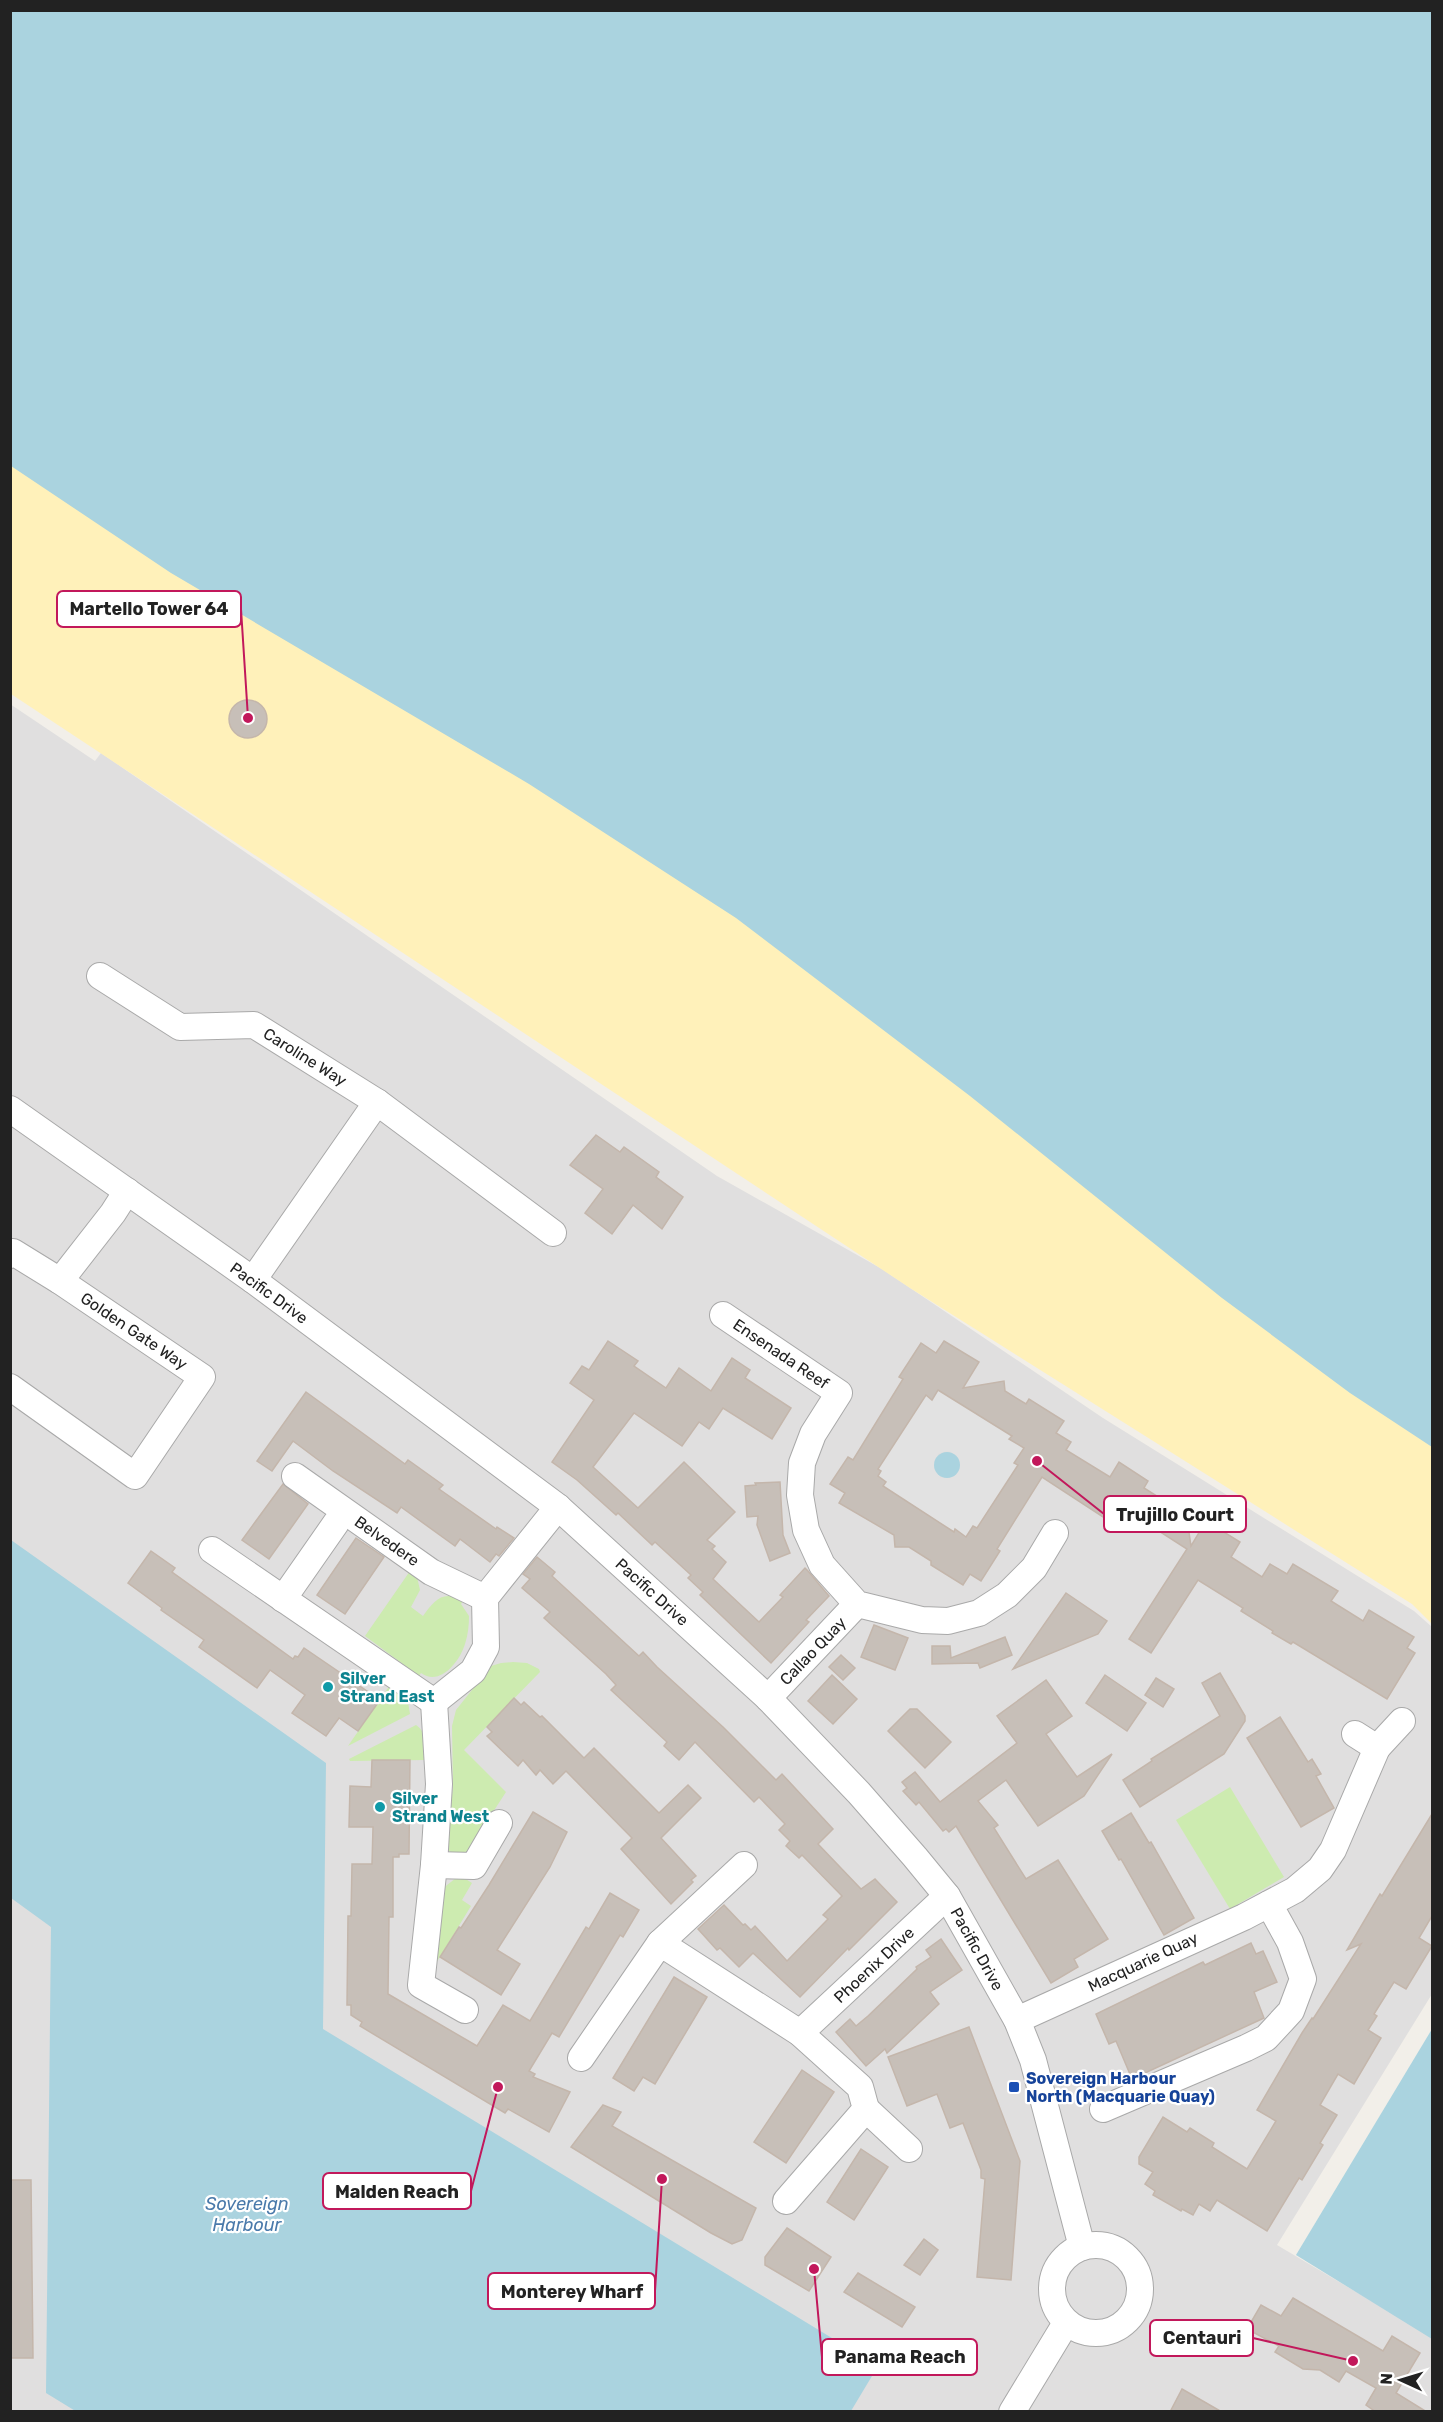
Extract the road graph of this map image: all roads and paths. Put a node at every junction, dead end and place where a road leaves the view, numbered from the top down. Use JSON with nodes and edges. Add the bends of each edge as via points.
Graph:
{"nodes":[{"id":1,"x":100,"y":976,"type":"dead end"},
{"id":2,"x":377,"y":1102,"type":"junction"},
{"id":3,"x":10,"y":1110,"type":"edge"},
{"id":4,"x":127,"y":1191,"type":"junction"},
{"id":5,"x":553,"y":1233,"type":"dead end"},
{"id":6,"x":10,"y":1255,"type":"edge"},
{"id":7,"x":253,"y":1280,"type":"junction"},
{"id":8,"x":60,"y":1281,"type":"junction"},
{"id":9,"x":723,"y":1315,"type":"dead end"},
{"id":10,"x":10,"y":1388,"type":"edge"},
{"id":11,"x":839,"y":1393,"type":"joint"},
{"id":12,"x":295,"y":1476,"type":"dead end"},
{"id":13,"x":558,"y":1507,"type":"junction"},
{"id":14,"x":336,"y":1523,"type":"dead end"},
{"id":15,"x":1055,"y":1533,"type":"dead end"},
{"id":16,"x":212,"y":1550,"type":"dead end"},
{"id":17,"x":485,"y":1598,"type":"junction"},
{"id":18,"x":283,"y":1599,"type":"junction"},
{"id":19,"x":857,"y":1604,"type":"junction"},
{"id":20,"x":768,"y":1698,"type":"junction"},
{"id":21,"x":434,"y":1702,"type":"junction"},
{"id":22,"x":1402,"y":1721,"type":"dead end"},
{"id":23,"x":1355,"y":1734,"type":"dead end"},
{"id":24,"x":1377,"y":1748,"type":"junction"},
{"id":25,"x":499,"y":1823,"type":"dead end"},
{"id":26,"x":434,"y":1864,"type":"junction"},
{"id":27,"x":744,"y":1865,"type":"dead end"},
{"id":28,"x":947,"y":1896,"type":"junction"},
{"id":29,"x":1269,"y":1904,"type":"junction"},
{"id":30,"x":660,"y":1943,"type":"junction"},
{"id":31,"x":465,"y":2010,"type":"dead end"},
{"id":32,"x":1017,"y":2020,"type":"junction"},
{"id":33,"x":800,"y":2033,"type":"junction"},
{"id":34,"x":580,"y":2058,"type":"dead end"},
{"id":35,"x":866,"y":2109,"type":"junction"},
{"id":36,"x":1103,"y":2109,"type":"dead end"},
{"id":37,"x":909,"y":2149,"type":"dead end"},
{"id":38,"x":786,"y":2201,"type":"dead end"},
{"id":39,"x":1082,"y":2247,"type":"junction"},
{"id":40,"x":1066,"y":2323,"type":"junction"},
{"id":41,"x":1012,"y":2412,"type":"edge"}],
"edges":[{"from":1,"to":2,"type":"street","name":"Caroline Way","via":[[180,1027],[254,1025]]},
{"from":2,"to":5,"type":"street","name":"Caroline Way"},
{"from":2,"to":7,"type":"street"},
{"from":3,"to":4,"type":"street","name":"Pacific Drive"},
{"from":4,"to":7,"type":"street","name":"Pacific Drive"},
{"from":4,"to":8,"type":"street"},
{"from":6,"to":8,"type":"street","via":[[13,1252]]},
{"from":7,"to":13,"type":"street","name":"Pacific Drive"},
{"from":8,"to":10,"type":"street","name":"Golden Gate Way","via":[[202,1377],[135,1476]]},
{"from":9,"to":11,"type":"street","name":"Ensenada Reef"},
{"from":11,"to":19,"type":"street","name":"Callao Quay","via":[[813,1434],[802,1463],[800,1495],[806,1530],[822,1565]]},
{"from":12,"to":17,"type":"street","name":"Belvedere","via":[[431,1572]]},
{"from":13,"to":17,"type":"street"},
{"from":13,"to":20,"type":"street","name":"Pacific Drive"},
{"from":14,"to":18,"type":"street"},
{"from":15,"to":19,"type":"street","name":"Callao Quay","via":[[1034,1568],[1007,1595],[979,1613],[948,1621],[922,1620]]},
{"from":16,"to":18,"type":"street"},
{"from":17,"to":21,"type":"street","via":[[486,1647],[472,1671]]},
{"from":18,"to":21,"type":"street"},
{"from":19,"to":20,"type":"street","name":"Callao Quay"},
{"from":20,"to":28,"type":"street","name":"Pacific Drive","via":[[859,1794]]},
{"from":21,"to":26,"type":"street","via":[[438,1784]]},
{"from":22,"to":24,"type":"street","name":"Macquarie Quay"},
{"from":23,"to":24,"type":"street"},
{"from":24,"to":29,"type":"street","name":"Macquarie Quay","via":[[1333,1850],[1320,1869],[1295,1890]]},
{"from":25,"to":26,"type":"street","via":[[474,1866]]},
{"from":26,"to":31,"type":"street","via":[[421,1985]]},
{"from":27,"to":30,"type":"street"},
{"from":28,"to":32,"type":"street","name":"Pacific Drive"},
{"from":28,"to":33,"type":"street","name":"Phoenix Drive"},
{"from":29,"to":32,"type":"street","name":"Macquarie Quay"},
{"from":29,"to":36,"type":"street","via":[[1290,1942],[1303,1979],[1291,2012],[1266,2038]]},
{"from":30,"to":33,"type":"street"},
{"from":30,"to":34,"type":"street"},
{"from":32,"to":39,"type":"street","name":"Pacific Drive","via":[[1033,2060]]},
{"from":33,"to":35,"type":"street","via":[[860,2087]]},
{"from":35,"to":37,"type":"street"},
{"from":35,"to":38,"type":"street"},
{"from":39,"to":40,"type":"street","via":[[1061,2262],[1051,2287],[1058,2312]]},
{"from":39,"to":40,"type":"street","via":[[1111,2247],[1124,2255],[1134,2266],[1140,2295],[1131,2316],[1109,2331],[1095,2334]]},
{"from":40,"to":41,"type":"street"}]}
